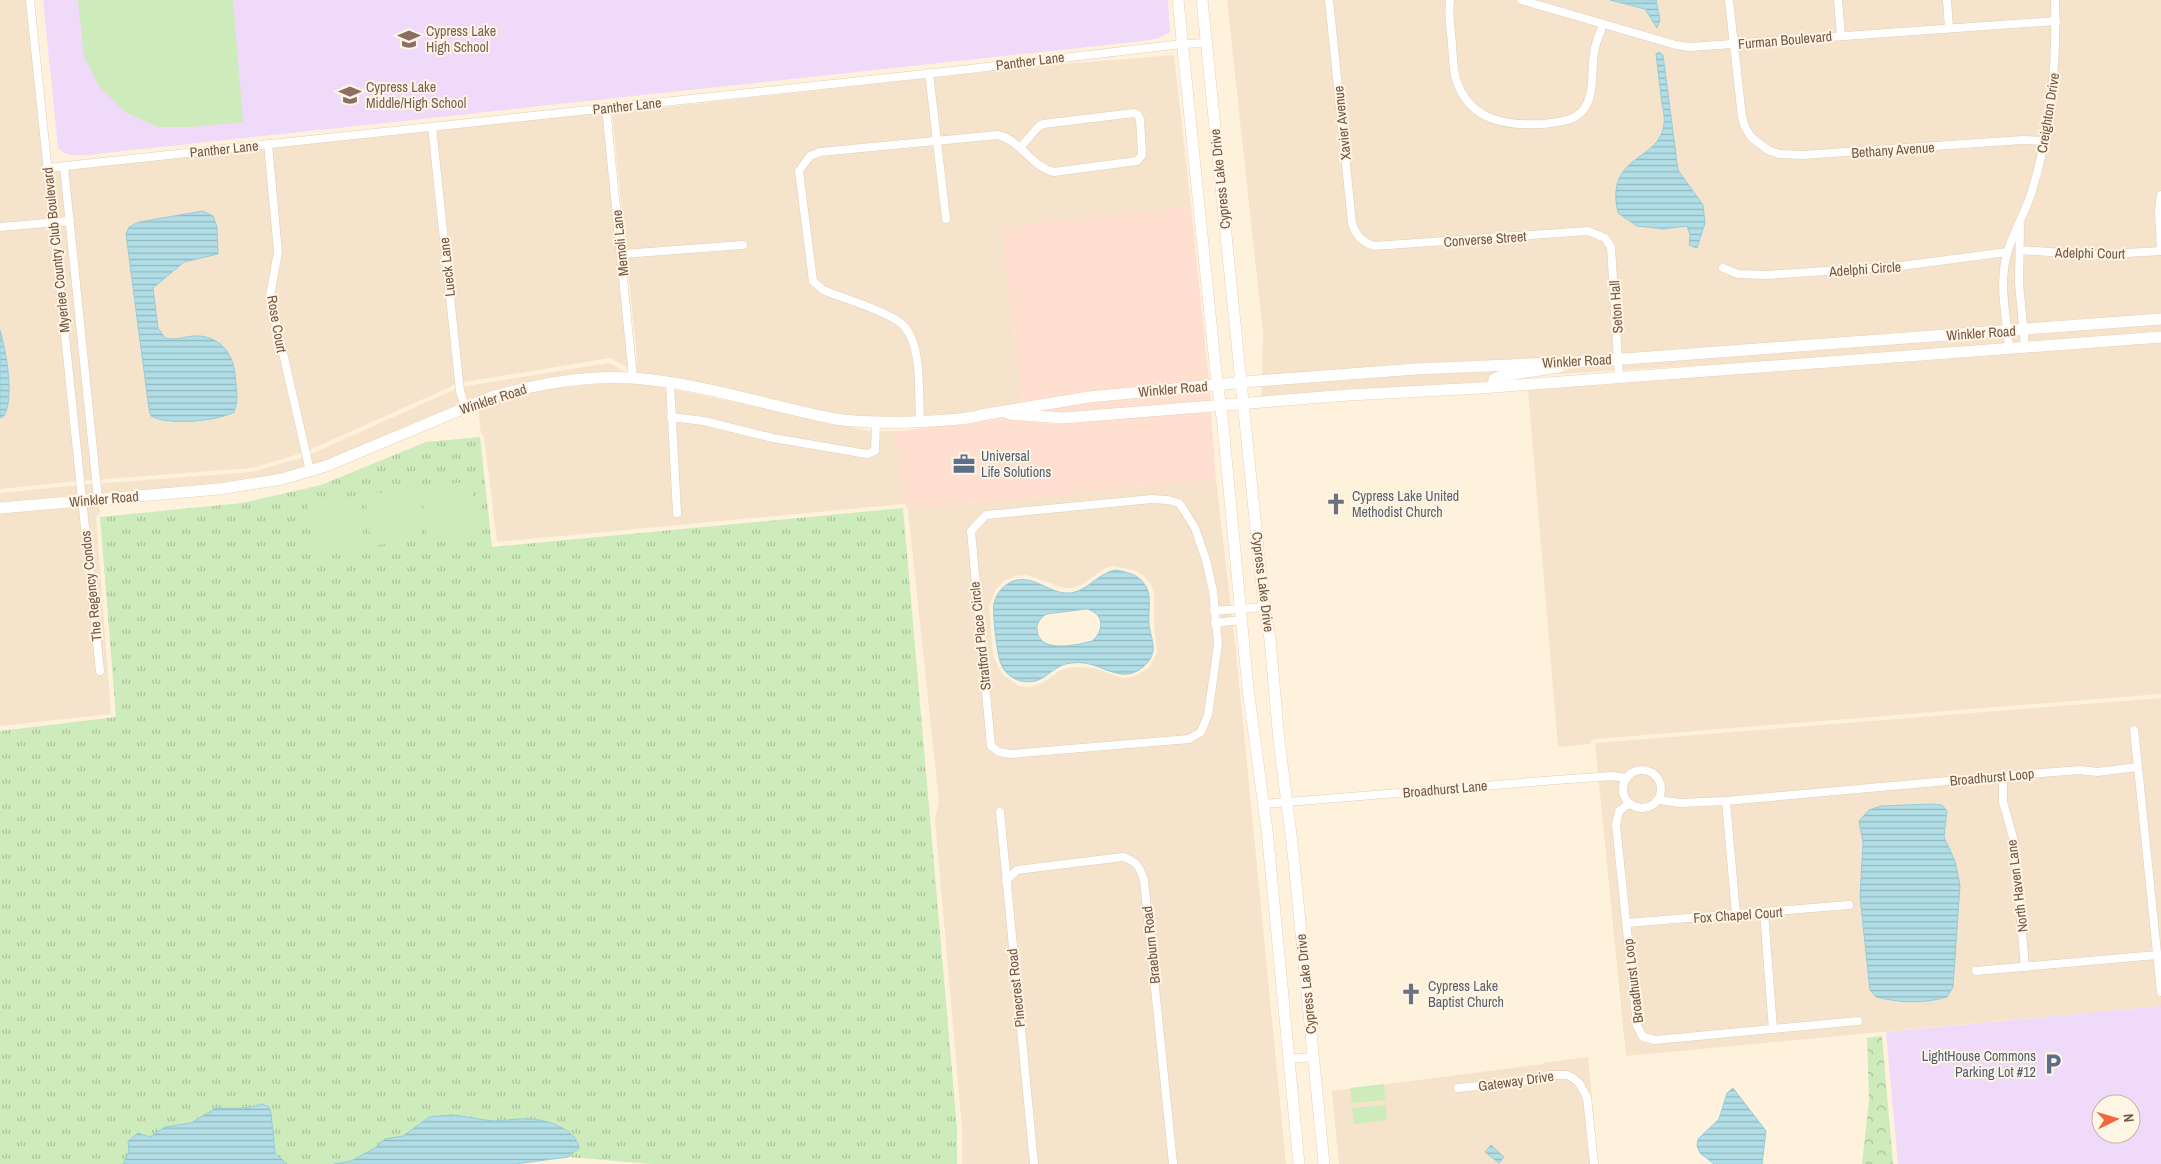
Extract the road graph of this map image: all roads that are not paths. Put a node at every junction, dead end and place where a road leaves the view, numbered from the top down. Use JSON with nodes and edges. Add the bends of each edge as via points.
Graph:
{"nodes":[{"id":1,"x":30,"y":0,"type":"edge"},
{"id":2,"x":1178,"y":0,"type":"edge"},
{"id":3,"x":1202,"y":0,"type":"edge"},
{"id":4,"x":1329,"y":0,"type":"edge"},
{"id":5,"x":1450,"y":0,"type":"edge"},
{"id":6,"x":1521,"y":0,"type":"edge"},
{"id":7,"x":1729,"y":0,"type":"edge"},
{"id":8,"x":1838,"y":0,"type":"edge"},
{"id":9,"x":1947,"y":0,"type":"edge"},
{"id":10,"x":2055,"y":0,"type":"edge"},
{"id":11,"x":1540,"y":3,"type":"edge"},
{"id":12,"x":2056,"y":21,"type":"junction"},
{"id":13,"x":1603,"y":24,"type":"junction"},
{"id":14,"x":1949,"y":28,"type":"junction"},
{"id":15,"x":1841,"y":36,"type":"junction"},
{"id":16,"x":1206,"y":43,"type":"junction"},
{"id":17,"x":1182,"y":44,"type":"junction"},
{"id":18,"x":1734,"y":44,"type":"junction"},
{"id":19,"x":929,"y":73,"type":"junction"},
{"id":20,"x":606,"y":108,"type":"junction"},
{"id":21,"x":432,"y":127,"type":"junction"},
{"id":22,"x":938,"y":140,"type":"junction"},
{"id":23,"x":2045,"y":141,"type":"junction"},
{"id":24,"x":268,"y":144,"type":"junction"},
{"id":25,"x":1020,"y":148,"type":"junction"},
{"id":26,"x":64,"y":167,"type":"junction"},
{"id":27,"x":48,"y":168,"type":"junction"},
{"id":28,"x":2161,"y":195,"type":"edge"},
{"id":29,"x":70,"y":220,"type":"junction"},
{"id":30,"x":946,"y":220,"type":"dead end"},
{"id":31,"x":52,"y":222,"type":"junction"},
{"id":32,"x":2020,"y":224,"type":"junction"},
{"id":33,"x":0,"y":227,"type":"edge"},
{"id":34,"x":1605,"y":238,"type":"joint"},
{"id":35,"x":1364,"y":243,"type":"joint"},
{"id":36,"x":743,"y":245,"type":"dead end"},
{"id":37,"x":2020,"y":250,"type":"junction"},
{"id":38,"x":2161,"y":251,"type":"edge"},
{"id":39,"x":2007,"y":252,"type":"junction"},
{"id":40,"x":622,"y":254,"type":"junction"},
{"id":41,"x":1723,"y":268,"type":"dead end"},
{"id":42,"x":2161,"y":319,"type":"edge"},
{"id":43,"x":2024,"y":330,"type":"junction"},
{"id":44,"x":2008,"y":331,"type":"junction"},
{"id":45,"x":2161,"y":337,"type":"edge"},
{"id":46,"x":2009,"y":348,"type":"junction"},
{"id":47,"x":2025,"y":348,"type":"junction"},
{"id":48,"x":1619,"y":359,"type":"junction"},
{"id":49,"x":1574,"y":362,"type":"junction"},
{"id":50,"x":1620,"y":377,"type":"junction"},
{"id":51,"x":633,"y":378,"type":"junction"},
{"id":52,"x":670,"y":383,"type":"junction"},
{"id":53,"x":1240,"y":383,"type":"junction"},
{"id":54,"x":1217,"y":385,"type":"junction"},
{"id":55,"x":1493,"y":387,"type":"junction"},
{"id":56,"x":1242,"y":404,"type":"junction"},
{"id":57,"x":1220,"y":406,"type":"junction"},
{"id":58,"x":465,"y":407,"type":"junction"},
{"id":59,"x":994,"y":413,"type":"junction"},
{"id":60,"x":671,"y":417,"type":"junction"},
{"id":61,"x":920,"y":422,"type":"junction"},
{"id":62,"x":876,"y":423,"type":"junction"},
{"id":63,"x":310,"y":471,"type":"junction"},
{"id":64,"x":98,"y":499,"type":"junction"},
{"id":65,"x":82,"y":501,"type":"junction"},
{"id":66,"x":0,"y":508,"type":"edge"},
{"id":67,"x":677,"y":513,"type":"dead end"},
{"id":68,"x":1264,"y":607,"type":"junction"},
{"id":69,"x":1214,"y":611,"type":"junction"},
{"id":70,"x":1240,"y":615,"type":"junction"},
{"id":71,"x":1215,"y":623,"type":"junction"},
{"id":72,"x":100,"y":671,"type":"dead end"},
{"id":73,"x":2134,"y":730,"type":"dead end"},
{"id":74,"x":2138,"y":767,"type":"junction"},
{"id":75,"x":2003,"y":776,"type":"junction"},
{"id":76,"x":1626,"y":778,"type":"junction"},
{"id":77,"x":1659,"y":800,"type":"junction"},
{"id":78,"x":1726,"y":801,"type":"junction"},
{"id":79,"x":1287,"y":802,"type":"junction"},
{"id":80,"x":1263,"y":804,"type":"junction"},
{"id":81,"x":1628,"y":804,"type":"junction"},
{"id":82,"x":1000,"y":812,"type":"dead end"},
{"id":83,"x":1006,"y":880,"type":"junction"},
{"id":84,"x":1849,"y":905,"type":"dead end"},
{"id":85,"x":1764,"y":913,"type":"junction"},
{"id":86,"x":1736,"y":915,"type":"junction"},
{"id":87,"x":1627,"y":923,"type":"junction"},
{"id":88,"x":2157,"y":955,"type":"junction"},
{"id":89,"x":2025,"y":967,"type":"junction"},
{"id":90,"x":1976,"y":971,"type":"dead end"},
{"id":91,"x":2161,"y":992,"type":"edge"},
{"id":92,"x":1858,"y":1021,"type":"dead end"},
{"id":93,"x":1773,"y":1029,"type":"junction"},
{"id":94,"x":1313,"y":1057,"type":"junction"},
{"id":95,"x":1289,"y":1059,"type":"junction"},
{"id":96,"x":1458,"y":1088,"type":"dead end"},
{"id":97,"x":1034,"y":1164,"type":"edge"},
{"id":98,"x":1173,"y":1164,"type":"edge"},
{"id":99,"x":1299,"y":1164,"type":"edge"},
{"id":100,"x":1324,"y":1164,"type":"edge"},
{"id":101,"x":1594,"y":1164,"type":"edge"}],
"edges":[{"from":1,"to":27,"type":"street","name":"Myerlee Country Club Boulevard"},
{"from":2,"to":17,"type":"street","name":"Cypress Lake Drive"},
{"from":3,"to":16,"type":"street","name":"Cypress Lake Drive"},
{"from":4,"to":35,"type":"street","name":"Xavier Avenue","via":[[1352,223],[1355,233]]},
{"from":5,"to":13,"type":"street","via":[[1454,68],[1461,90],[1479,111],[1514,125],[1557,122],[1577,116],[1585,108],[1594,52]]},
{"from":6,"to":11,"type":"street","name":"Furman Boulevard"},
{"from":7,"to":18,"type":"street"},
{"from":8,"to":15,"type":"street"},
{"from":9,"to":14,"type":"street"},
{"from":10,"to":12,"type":"street","name":"Creighton Drive"},
{"from":11,"to":13,"type":"street","name":"Furman Boulevard"},
{"from":12,"to":14,"type":"street","name":"Furman Boulevard"},
{"from":12,"to":23,"type":"street","name":"Creighton Drive","via":[[2054,83]]},
{"from":13,"to":18,"type":"street","name":"Furman Boulevard","via":[[1676,45]]},
{"from":14,"to":15,"type":"street","name":"Furman Boulevard"},
{"from":15,"to":18,"type":"street","name":"Furman Boulevard"},
{"from":16,"to":17,"type":"street","name":"Panther Lane"},
{"from":16,"to":53,"type":"street","name":"Cypress Lake Drive"},
{"from":17,"to":19,"type":"street","name":"Panther Lane"},
{"from":17,"to":54,"type":"street","name":"Cypress Lake Drive"},
{"from":18,"to":23,"type":"street","name":"Bethany Avenue","via":[[1742,117],[1759,145],[1779,154]]},
{"from":19,"to":20,"type":"street","name":"Panther Lane"},
{"from":19,"to":22,"type":"street"},
{"from":20,"to":21,"type":"street","name":"Panther Lane"},
{"from":20,"to":40,"type":"street","name":"Memoli Lane"},
{"from":21,"to":24,"type":"street","name":"Panther Lane"},
{"from":21,"to":58,"type":"street","name":"Lueck Lane","via":[[457,366]]},
{"from":22,"to":25,"type":"street","via":[[998,135],[1010,139]]},
{"from":22,"to":30,"type":"street"},
{"from":22,"to":61,"type":"street","via":[[814,154],[801,165],[798,177],[813,281],[823,290],[898,320],[908,331],[917,358]]},
{"from":23,"to":32,"type":"street","name":"Creighton Drive"},
{"from":24,"to":26,"type":"street","name":"Panther Lane"},
{"from":24,"to":63,"type":"street","name":"Rose Court","via":[[278,252],[270,296]]},
{"from":25,"to":25,"type":"street","via":[[1041,167],[1054,172],[1137,161],[1142,155],[1140,119],[1134,113],[1043,124]]},
{"from":26,"to":27,"type":"street","name":"Panther Lane"},
{"from":26,"to":29,"type":"street","name":"Myerlee Country Club Boulevard"},
{"from":27,"to":31,"type":"street","name":"Myerlee Country Club Boulevard"},
{"from":28,"to":38,"type":"street","name":"Adelphi Court"},
{"from":29,"to":31,"type":"street"},
{"from":29,"to":64,"type":"street","name":"Myerlee Country Club Boulevard"},
{"from":31,"to":33,"type":"street"},
{"from":31,"to":65,"type":"street","name":"Myerlee Country Club Boulevard"},
{"from":32,"to":37,"type":"street","name":"Creighton Drive"},
{"from":32,"to":39,"type":"street","name":"Creighton Drive"},
{"from":34,"to":35,"type":"street","name":"Converse Street","via":[[1588,231],[1384,246]]},
{"from":34,"to":48,"type":"street","name":"Seton Hall","via":[[1611,247]]},
{"from":36,"to":40,"type":"street"},
{"from":37,"to":38,"type":"street","name":"Adelphi Court","via":[[2092,255]]},
{"from":37,"to":43,"type":"street","name":"Creighton Drive","via":[[2019,283]]},
{"from":39,"to":41,"type":"street","name":"Adelphi Circle","via":[[1901,266],[1766,276],[1738,274]]},
{"from":39,"to":44,"type":"street","name":"Creighton Drive","via":[[2004,270]]},
{"from":40,"to":51,"type":"street","name":"Memoli Lane"},
{"from":42,"to":43,"type":"street","name":"Winkler Road"},
{"from":43,"to":44,"type":"street","name":"Winkler Road"},
{"from":43,"to":47,"type":"street","name":"Creighton Drive"},
{"from":44,"to":46,"type":"street","name":"Creighton Drive"},
{"from":44,"to":48,"type":"street","name":"Winkler Road"},
{"from":45,"to":47,"type":"street","name":"Winkler Road"},
{"from":46,"to":47,"type":"street","name":"Winkler Road"},
{"from":46,"to":50,"type":"street","name":"Winkler Road"},
{"from":48,"to":49,"type":"street","name":"Winkler Road"},
{"from":48,"to":50,"type":"street","name":"Seton Hall"},
{"from":49,"to":53,"type":"street","name":"Winkler Road","via":[[1416,369]]},
{"from":49,"to":55,"type":"street","via":[[1553,370],[1494,378]]},
{"from":50,"to":55,"type":"street","name":"Winkler Road"},
{"from":51,"to":52,"type":"street","name":"Winkler Road"},
{"from":51,"to":58,"type":"street","name":"Winkler Road","via":[[546,384]]},
{"from":52,"to":60,"type":"street"},
{"from":52,"to":62,"type":"street","name":"Winkler Road","via":[[835,419]]},
{"from":53,"to":54,"type":"street","name":"Winkler Road"},
{"from":53,"to":56,"type":"street","name":"Cypress Lake Drive"},
{"from":54,"to":57,"type":"street","name":"Cypress Lake Drive"},
{"from":54,"to":59,"type":"street","name":"Winkler Road","via":[[1089,397]]},
{"from":55,"to":56,"type":"street","name":"Winkler Road"},
{"from":56,"to":57,"type":"street","name":"Winkler Road"},
{"from":56,"to":68,"type":"street","name":"Cypress Lake Drive"},
{"from":57,"to":59,"type":"street","name":"Winkler Road","via":[[1063,418]]},
{"from":57,"to":70,"type":"street","name":"Cypress Lake Drive"},
{"from":58,"to":63,"type":"street","name":"Winkler Road"},
{"from":59,"to":61,"type":"street","name":"Winkler Road","via":[[970,419]]},
{"from":60,"to":62,"type":"street","via":[[867,454],[875,451]]},
{"from":60,"to":67,"type":"street"},
{"from":61,"to":62,"type":"street","name":"Winkler Road"},
{"from":63,"to":64,"type":"street","name":"Winkler Road","via":[[245,486]]},
{"from":64,"to":65,"type":"street","name":"Winkler Road"},
{"from":65,"to":66,"type":"street","name":"Winkler Road"},
{"from":65,"to":72,"type":"street","name":"The Regency Condos"},
{"from":68,"to":70,"type":"street"},
{"from":68,"to":79,"type":"street","name":"Cypress Lake Drive"},
{"from":69,"to":70,"type":"street"},
{"from":69,"to":71,"type":"street","name":"Stratford Place Circle"},
{"from":69,"to":71,"type":"street","name":"Stratford Place Circle","via":[[1206,560],[1195,528],[1179,503],[1152,499],[986,515],[971,531],[991,746],[1000,752],[1010,754],[1189,739],[1201,732],[1208,715],[1218,644]]},
{"from":70,"to":71,"type":"street"},
{"from":70,"to":80,"type":"street","name":"Cypress Lake Drive"},
{"from":73,"to":74,"type":"street"},
{"from":74,"to":75,"type":"street","name":"Broadhurst Loop"},
{"from":74,"to":88,"type":"street"},
{"from":75,"to":78,"type":"street","name":"Broadhurst Loop"},
{"from":75,"to":89,"type":"street","name":"North Haven Lane","via":[[2003,802],[2014,841]]},
{"from":76,"to":77,"type":"street","via":[[1637,770],[1656,775],[1662,787]]},
{"from":76,"to":79,"type":"street","name":"Broadhurst Lane","via":[[1612,776]]},
{"from":76,"to":81,"type":"street","via":[[1623,791]]},
{"from":77,"to":78,"type":"street","name":"Broadhurst Loop","via":[[1680,803]]},
{"from":77,"to":81,"type":"street","name":"Broadhurst Loop","via":[[1641,809]]},
{"from":78,"to":86,"type":"street"},
{"from":79,"to":80,"type":"street","name":"Broadhurst Lane"},
{"from":79,"to":94,"type":"street","name":"Cypress Lake Drive"},
{"from":80,"to":95,"type":"street","name":"Cypress Lake Drive"},
{"from":81,"to":87,"type":"street","name":"Broadhurst Loop","via":[[1619,811],[1616,825]]},
{"from":82,"to":83,"type":"street","name":"Pinecrest Road"},
{"from":83,"to":97,"type":"street","name":"Pinecrest Road"},
{"from":83,"to":98,"type":"street","name":"Braeburn Road","via":[[1017,870],[1123,857],[1133,860],[1140,869],[1144,880]]},
{"from":84,"to":85,"type":"street","name":"Fox Chapel Court"},
{"from":85,"to":86,"type":"street","name":"Fox Chapel Court"},
{"from":85,"to":93,"type":"street"},
{"from":86,"to":87,"type":"street","name":"Fox Chapel Court"},
{"from":87,"to":93,"type":"street","name":"Broadhurst Loop","via":[[1637,1026],[1643,1037],[1655,1040]]},
{"from":88,"to":89,"type":"street"},
{"from":88,"to":91,"type":"street"},
{"from":89,"to":90,"type":"street"},
{"from":92,"to":93,"type":"street","name":"Broadhurst Loop"},
{"from":94,"to":95,"type":"street"},
{"from":94,"to":100,"type":"street","name":"Cypress Lake Drive"},
{"from":95,"to":99,"type":"street","name":"Cypress Lake Drive"},
{"from":96,"to":101,"type":"street","name":"Gateway Drive","via":[[1519,1082],[1550,1075],[1573,1078],[1586,1097]]}]}
